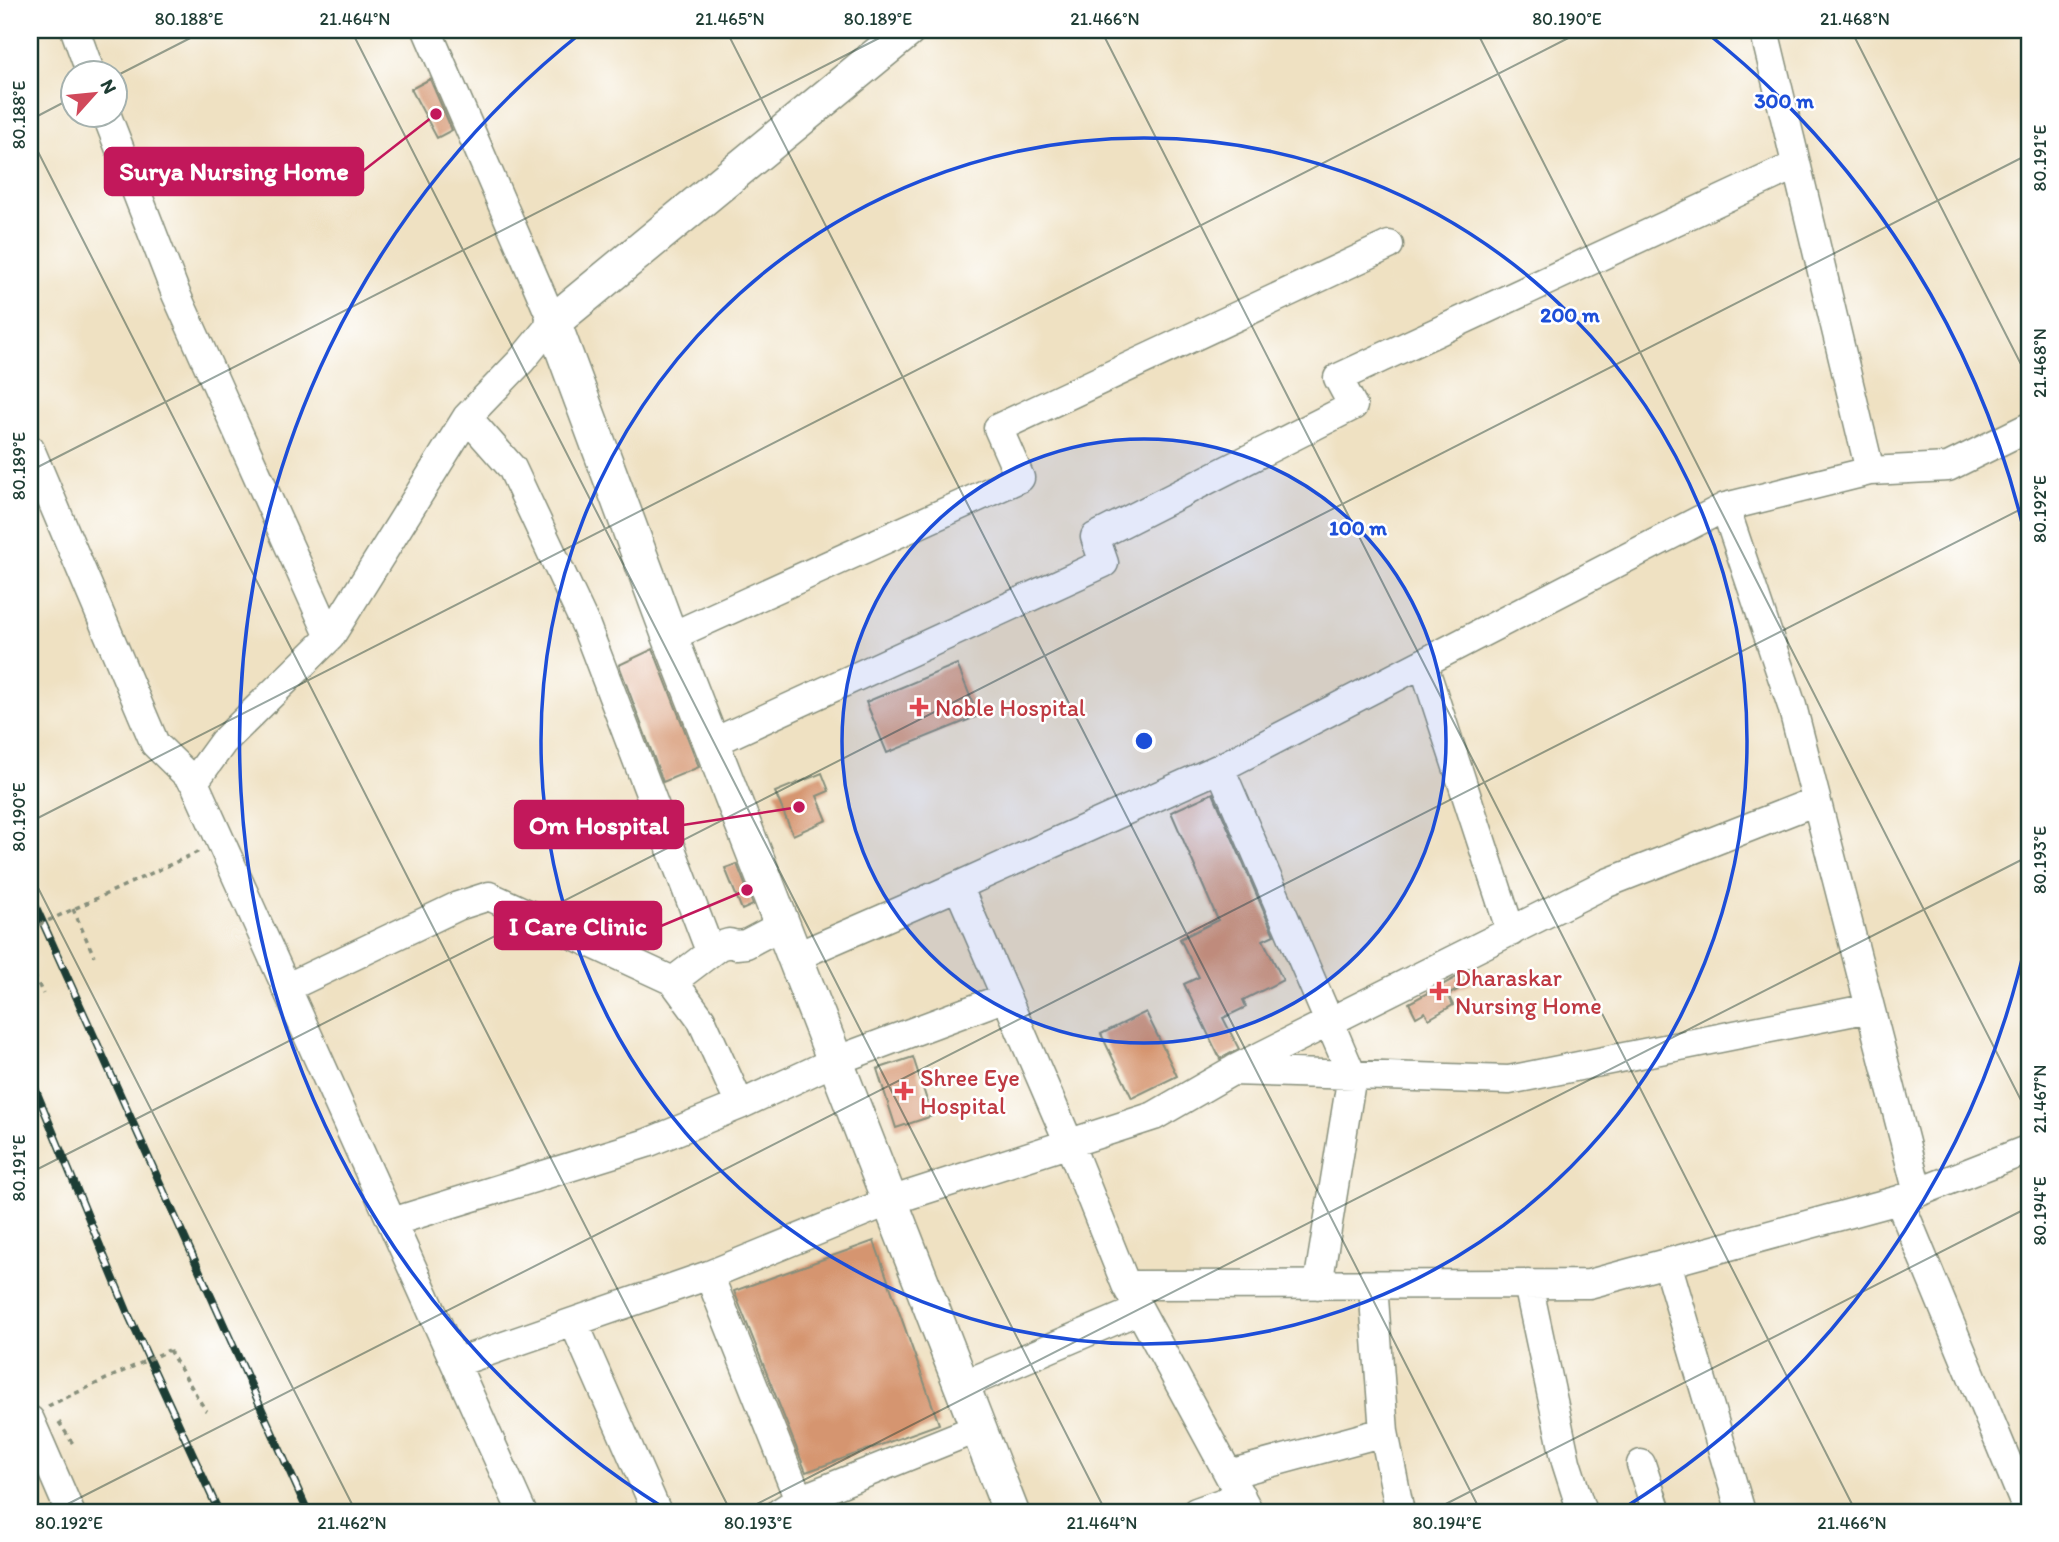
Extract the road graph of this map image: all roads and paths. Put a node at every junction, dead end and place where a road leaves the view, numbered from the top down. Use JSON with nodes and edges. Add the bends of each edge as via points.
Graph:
{"nodes":[{"id":1,"x":75,"y":30,"type":"edge"},
{"id":2,"x":427,"y":30,"type":"edge"},
{"id":3,"x":908,"y":30,"type":"edge"},
{"id":4,"x":1764,"y":30,"type":"edge"},
{"id":5,"x":86,"y":60,"type":"edge"},
{"id":6,"x":112,"y":130,"type":"edge"},
{"id":7,"x":1796,"y":165,"type":"junction"},
{"id":8,"x":1389,"y":245,"type":"dead end"},
{"id":9,"x":553,"y":322,"type":"junction"},
{"id":10,"x":467,"y":417,"type":"junction"},
{"id":11,"x":2029,"y":427,"type":"edge"},
{"id":12,"x":30,"y":449,"type":"edge"},
{"id":13,"x":1870,"y":471,"type":"junction"},
{"id":14,"x":1725,"y":507,"type":"junction"},
{"id":15,"x":330,"y":637,"type":"junction"},
{"id":16,"x":670,"y":637,"type":"junction"},
{"id":17,"x":1423,"y":663,"type":"junction"},
{"id":18,"x":712,"y":743,"type":"junction"},
{"id":19,"x":1220,"y":768,"type":"junction"},
{"id":20,"x":194,"y":782,"type":"junction"},
{"id":21,"x":1816,"y":801,"type":"junction"},
{"id":22,"x":202,"y":850,"type":"dead end"},
{"id":23,"x":958,"y":886,"type":"junction"},
{"id":24,"x":73,"y":909,"type":"junction"},
{"id":25,"x":30,"y":929,"type":"edge"},
{"id":26,"x":1511,"y":932,"type":"junction"},
{"id":27,"x":789,"y":941,"type":"junction"},
{"id":28,"x":710,"y":951,"type":"junction"},
{"id":29,"x":94,"y":956,"type":"dead end"},
{"id":30,"x":30,"y":966,"type":"edge"},
{"id":31,"x":673,"y":981,"type":"junction"},
{"id":32,"x":286,"y":988,"type":"junction"},
{"id":33,"x":43,"y":994,"type":"dead end"},
{"id":34,"x":1006,"y":997,"type":"junction"},
{"id":35,"x":1870,"y":1009,"type":"junction"},
{"id":36,"x":1330,"y":1022,"type":"junction"},
{"id":37,"x":835,"y":1061,"type":"junction"},
{"id":38,"x":1232,"y":1071,"type":"junction"},
{"id":39,"x":1352,"y":1075,"type":"junction"},
{"id":40,"x":740,"y":1105,"type":"junction"},
{"id":41,"x":1069,"y":1143,"type":"junction"},
{"id":42,"x":2029,"y":1149,"type":"edge"},
{"id":43,"x":1908,"y":1197,"type":"junction"},
{"id":44,"x":890,"y":1201,"type":"junction"},
{"id":45,"x":392,"y":1222,"type":"junction"},
{"id":46,"x":1667,"y":1263,"type":"junction"},
{"id":47,"x":709,"y":1275,"type":"junction"},
{"id":48,"x":1373,"y":1284,"type":"junction"},
{"id":49,"x":1528,"y":1284,"type":"junction"},
{"id":50,"x":1318,"y":1285,"type":"junction"},
{"id":51,"x":1126,"y":1286,"type":"junction"},
{"id":52,"x":1139,"y":1310,"type":"junction"},
{"id":53,"x":574,"y":1323,"type":"junction"},
{"id":54,"x":455,"y":1363,"type":"junction"},
{"id":55,"x":961,"y":1386,"type":"junction"},
{"id":56,"x":206,"y":1410,"type":"dead end"},
{"id":57,"x":44,"y":1414,"type":"edge"},
{"id":58,"x":978,"y":1428,"type":"junction"},
{"id":59,"x":1384,"y":1432,"type":"junction"},
{"id":60,"x":75,"y":1447,"type":"dead end"},
{"id":61,"x":1641,"y":1464,"type":"dead end"},
{"id":62,"x":1240,"y":1494,"type":"edge"},
{"id":63,"x":789,"y":1506,"type":"edge"},
{"id":64,"x":70,"y":1512,"type":"edge"},
{"id":65,"x":522,"y":1512,"type":"edge"},
{"id":66,"x":657,"y":1512,"type":"edge"},
{"id":67,"x":1011,"y":1512,"type":"edge"},
{"id":68,"x":1196,"y":1512,"type":"edge"},
{"id":69,"x":1400,"y":1512,"type":"edge"},
{"id":70,"x":1582,"y":1512,"type":"edge"},
{"id":71,"x":1657,"y":1512,"type":"edge"},
{"id":72,"x":1741,"y":1512,"type":"edge"},
{"id":73,"x":2028,"y":1512,"type":"edge"}],
"edges":[{"from":1,"to":5,"type":"street"},
{"from":2,"to":9,"type":"street"},
{"from":3,"to":9,"type":"main road"},
{"from":4,"to":7,"type":"street"},
{"from":6,"to":15,"type":"street","via":[[176,295]]},
{"from":7,"to":13,"type":"street"},
{"from":7,"to":18,"type":"street","via":[[1338,378],[1353,405],[1095,537],[1104,563]]},
{"from":8,"to":16,"type":"street","via":[[998,428],[1020,478]]},
{"from":9,"to":10,"type":"street"},
{"from":9,"to":16,"type":"main road"},
{"from":10,"to":15,"type":"street"},
{"from":10,"to":28,"type":"street","via":[[512,468],[586,626]]},
{"from":11,"to":13,"type":"street","via":[[1948,467]]},
{"from":12,"to":20,"type":"street","via":[[155,744]]},
{"from":13,"to":14,"type":"street"},
{"from":14,"to":17,"type":"street"},
{"from":14,"to":21,"type":"street","via":[[1791,706]]},
{"from":15,"to":20,"type":"street","via":[[223,742]]},
{"from":16,"to":18,"type":"main road"},
{"from":17,"to":19,"type":"street"},
{"from":17,"to":26,"type":"street"},
{"from":18,"to":27,"type":"main road"},
{"from":19,"to":23,"type":"street"},
{"from":19,"to":36,"type":"street"},
{"from":20,"to":32,"type":"street"},
{"from":21,"to":26,"type":"street","via":[[1607,883]]},
{"from":21,"to":35,"type":"street"},
{"from":22,"to":24,"type":"path","bridge":true},
{"from":23,"to":27,"type":"street"},
{"from":23,"to":34,"type":"street"},
{"from":24,"to":25,"type":"path","bridge":true},
{"from":24,"to":29,"type":"path"},
{"from":26,"to":36,"type":"street"},
{"from":27,"to":28,"type":"street","via":[[729,943]]},
{"from":27,"to":37,"type":"main road"},
{"from":28,"to":31,"type":"street"},
{"from":30,"to":33,"type":"path"},
{"from":31,"to":32,"type":"street","via":[[489,896],[458,905]]},
{"from":31,"to":40,"type":"street","via":[[701,1019]]},
{"from":32,"to":45,"type":"street"},
{"from":34,"to":37,"type":"street"},
{"from":34,"to":41,"type":"street"},
{"from":35,"to":39,"type":"street","via":[[1509,1080]]},
{"from":35,"to":43,"type":"street"},
{"from":36,"to":38,"type":"street"},
{"from":36,"to":39,"type":"street"},
{"from":37,"to":40,"type":"street"},
{"from":37,"to":44,"type":"main road"},
{"from":38,"to":39,"type":"street"},
{"from":38,"to":41,"type":"street","via":[[1154,1116]]},
{"from":39,"to":50,"type":"street"},
{"from":40,"to":45,"type":"street","via":[[647,1143]]},
{"from":41,"to":44,"type":"street"},
{"from":41,"to":51,"type":"street"},
{"from":42,"to":43,"type":"street"},
{"from":43,"to":46,"type":"street"},
{"from":43,"to":73,"type":"street"},
{"from":44,"to":47,"type":"street"},
{"from":44,"to":55,"type":"main road"},
{"from":45,"to":54,"type":"street"},
{"from":46,"to":49,"type":"street","via":[[1589,1284]]},
{"from":46,"to":72,"type":"street"},
{"from":47,"to":53,"type":"street"},
{"from":47,"to":63,"type":"street"},
{"from":48,"to":49,"type":"street"},
{"from":48,"to":50,"type":"street"},
{"from":48,"to":59,"type":"street"},
{"from":49,"to":70,"type":"street","via":[[1566,1462]]},
{"from":50,"to":51,"type":"street"},
{"from":51,"to":52,"type":"street"},
{"from":52,"to":55,"type":"street"},
{"from":52,"to":62,"type":"street"},
{"from":53,"to":54,"type":"street"},
{"from":53,"to":66,"type":"street"},
{"from":54,"to":65,"type":"street"},
{"from":55,"to":58,"type":"main road"},
{"from":56,"to":57,"type":"path","bridge":true,"via":[[169,1350]]},
{"from":57,"to":60,"type":"path"},
{"from":57,"to":64,"type":"street"},
{"from":58,"to":63,"type":"street"},
{"from":58,"to":67,"type":"main road"},
{"from":59,"to":62,"type":"street"},
{"from":59,"to":69,"type":"street"},
{"from":61,"to":71,"type":"street"},
{"from":62,"to":68,"type":"street"}]}
